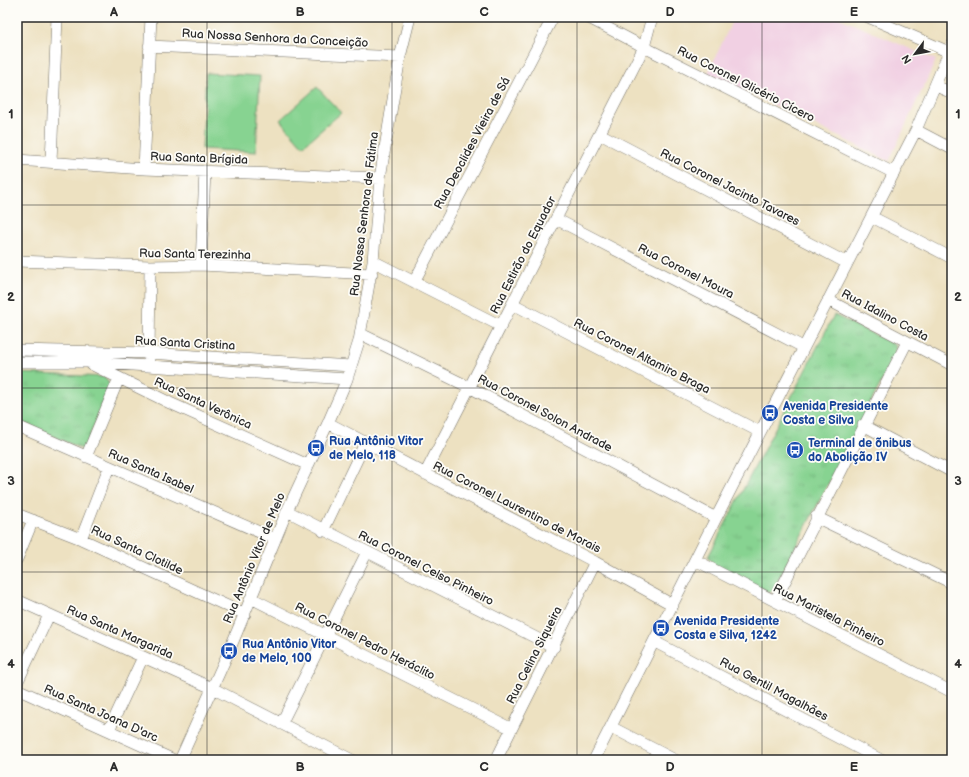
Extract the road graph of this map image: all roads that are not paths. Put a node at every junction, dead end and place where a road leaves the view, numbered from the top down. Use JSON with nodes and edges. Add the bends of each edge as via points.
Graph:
{"nodes":[{"id":1,"x":57,"y":17,"type":"edge"},
{"id":2,"x":151,"y":17,"type":"edge"},
{"id":3,"x":410,"y":17,"type":"edge"},
{"id":4,"x":553,"y":17,"type":"edge"},
{"id":5,"x":587,"y":17,"type":"edge"},
{"id":6,"x":652,"y":17,"type":"edge"},
{"id":7,"x":868,"y":17,"type":"edge"},
{"id":8,"x":150,"y":46,"type":"junction"},
{"id":9,"x":644,"y":47,"type":"junction"},
{"id":10,"x":950,"y":48,"type":"edge"},
{"id":11,"x":400,"y":57,"type":"junction"},
{"id":12,"x":936,"y":86,"type":"junction"},
{"id":13,"x":952,"y":93,"type":"edge"},
{"id":14,"x":916,"y":130,"type":"junction"},
{"id":15,"x":600,"y":134,"type":"junction"},
{"id":16,"x":952,"y":149,"type":"edge"},
{"id":17,"x":17,"y":160,"type":"edge"},
{"id":18,"x":52,"y":162,"type":"junction"},
{"id":19,"x":144,"y":168,"type":"junction"},
{"id":20,"x":205,"y":171,"type":"junction"},
{"id":21,"x":894,"y":173,"type":"junction"},
{"id":22,"x":380,"y":178,"type":"junction"},
{"id":23,"x":872,"y":217,"type":"junction"},
{"id":24,"x":556,"y":219,"type":"junction"},
{"id":25,"x":952,"y":258,"type":"edge"},
{"id":26,"x":17,"y":261,"type":"edge"},
{"id":27,"x":373,"y":261,"type":"junction"},
{"id":28,"x":847,"y":263,"type":"junction"},
{"id":29,"x":201,"y":265,"type":"junction"},
{"id":30,"x":150,"y":266,"type":"junction"},
{"id":31,"x":372,"y":274,"type":"junction"},
{"id":32,"x":414,"y":282,"type":"junction"},
{"id":33,"x":828,"y":300,"type":"junction"},
{"id":34,"x":513,"y":304,"type":"junction"},
{"id":35,"x":501,"y":326,"type":"junction"},
{"id":36,"x":361,"y":334,"type":"junction"},
{"id":37,"x":907,"y":342,"type":"junction"},
{"id":38,"x":803,"y":347,"type":"junction"},
{"id":39,"x":17,"y":350,"type":"edge"},
{"id":40,"x":149,"y":353,"type":"junction"},
{"id":41,"x":17,"y":362,"type":"edge"},
{"id":42,"x":87,"y":362,"type":"junction"},
{"id":43,"x":952,"y":364,"type":"edge"},
{"id":44,"x":149,"y":366,"type":"junction"},
{"id":45,"x":351,"y":366,"type":"junction"},
{"id":46,"x":119,"y":378,"type":"junction"},
{"id":47,"x":347,"y":379,"type":"junction"},
{"id":48,"x":469,"y":388,"type":"junction"},
{"id":49,"x":328,"y":423,"type":"junction"},
{"id":50,"x":17,"y":426,"type":"edge"},
{"id":51,"x":863,"y":426,"type":"junction"},
{"id":52,"x":760,"y":432,"type":"junction"},
{"id":53,"x":365,"y":443,"type":"junction"},
{"id":54,"x":86,"y":457,"type":"junction"},
{"id":55,"x":308,"y":465,"type":"junction"},
{"id":56,"x":109,"y":467,"type":"junction"},
{"id":57,"x":952,"y":472,"type":"edge"},
{"id":58,"x":425,"y":474,"type":"junction"},
{"id":59,"x":287,"y":511,"type":"junction"},
{"id":60,"x":17,"y":514,"type":"edge"},
{"id":61,"x":816,"y":517,"type":"junction"},
{"id":62,"x":716,"y":518,"type":"junction"},
{"id":63,"x":33,"y":520,"type":"junction"},
{"id":64,"x":322,"y":531,"type":"junction"},
{"id":65,"x":81,"y":539,"type":"junction"},
{"id":66,"x":275,"y":539,"type":"junction"},
{"id":67,"x":367,"y":552,"type":"junction"},
{"id":68,"x":17,"y":559,"type":"edge"},
{"id":69,"x":695,"y":560,"type":"junction"},
{"id":70,"x":595,"y":562,"type":"junction"},
{"id":71,"x":952,"y":583,"type":"edge"},
{"id":72,"x":251,"y":598,"type":"junction"},
{"id":73,"x":17,"y":600,"type":"edge"},
{"id":74,"x":775,"y":602,"type":"junction"},
{"id":75,"x":673,"y":605,"type":"junction"},
{"id":76,"x":245,"y":614,"type":"junction"},
{"id":77,"x":49,"y":615,"type":"junction"},
{"id":78,"x":325,"y":636,"type":"junction"},
{"id":79,"x":655,"y":642,"type":"junction"},
{"id":80,"x":554,"y":646,"type":"junction"},
{"id":81,"x":143,"y":656,"type":"junction"},
{"id":82,"x":17,"y":683,"type":"edge"},
{"id":83,"x":212,"y":688,"type":"junction"},
{"id":84,"x":17,"y":689,"type":"edge"},
{"id":85,"x":952,"y":692,"type":"edge"},
{"id":86,"x":281,"y":724,"type":"junction"},
{"id":87,"x":611,"y":727,"type":"junction"},
{"id":88,"x":510,"y":728,"type":"junction"},
{"id":89,"x":109,"y":730,"type":"junction"},
{"id":90,"x":174,"y":760,"type":"edge"},
{"id":91,"x":180,"y":760,"type":"edge"},
{"id":92,"x":352,"y":760,"type":"edge"},
{"id":93,"x":496,"y":760,"type":"edge"},
{"id":94,"x":594,"y":760,"type":"edge"},
{"id":95,"x":675,"y":760,"type":"edge"},
{"id":96,"x":881,"y":760,"type":"edge"}],
"edges":[{"from":1,"to":18,"type":"street"},
{"from":2,"to":8,"type":"street"},
{"from":3,"to":11,"type":"street","name":"Rua Nossa Senhora de Fátima"},
{"from":4,"to":32,"type":"street","name":"Rua Deoclides Vieira de Sá"},
{"from":5,"to":9,"type":"street","name":"Rua Coronel Glicério Cícero"},
{"from":6,"to":9,"type":"street","name":"Rua Estirão do Equador"},
{"from":7,"to":10,"type":"street"},
{"from":8,"to":11,"type":"street","name":"Rua Nossa Senhora da Conceição"},
{"from":8,"to":19,"type":"street"},
{"from":9,"to":15,"type":"street","name":"Rua Estirão do Equador"},
{"from":9,"to":21,"type":"street","name":"Rua Coronel Glicério Cícero"},
{"from":10,"to":12,"type":"street"},
{"from":11,"to":22,"type":"street","name":"Rua Nossa Senhora de Fátima"},
{"from":12,"to":13,"type":"street"},
{"from":12,"to":14,"type":"street"},
{"from":14,"to":16,"type":"street"},
{"from":14,"to":21,"type":"street"},
{"from":15,"to":24,"type":"street","name":"Rua Estirão do Equador"},
{"from":15,"to":28,"type":"street","name":"Rua Coronel Jacinto Tavares"},
{"from":17,"to":18,"type":"street","name":"Rua Santa Brígida"},
{"from":18,"to":19,"type":"street","name":"Rua Santa Brígida"},
{"from":19,"to":20,"type":"street","name":"Rua Santa Brígida"},
{"from":20,"to":22,"type":"street","name":"Rua Santa Brígida"},
{"from":20,"to":29,"type":"street"},
{"from":21,"to":23,"type":"street"},
{"from":22,"to":27,"type":"street","name":"Rua Nossa Senhora de Fátima"},
{"from":23,"to":25,"type":"street"},
{"from":23,"to":28,"type":"street"},
{"from":24,"to":34,"type":"street","name":"Rua Estirão do Equador"},
{"from":24,"to":38,"type":"street","name":"Rua Coronel Moura"},
{"from":26,"to":30,"type":"street","name":"Rua Santa Terezinha"},
{"from":27,"to":31,"type":"street","name":"Rua Nossa Senhora de Fátima"},
{"from":27,"to":32,"type":"street"},
{"from":28,"to":33,"type":"street"},
{"from":29,"to":30,"type":"street","name":"Rua Santa Terezinha"},
{"from":29,"to":31,"type":"street","name":"Rua Santa Terezinha"},
{"from":30,"to":40,"type":"street"},
{"from":31,"to":36,"type":"street","name":"Rua Nossa Senhora de Fátima"},
{"from":32,"to":35,"type":"street"},
{"from":33,"to":37,"type":"street","name":"Rua Idalino Costa"},
{"from":33,"to":38,"type":"street"},
{"from":34,"to":35,"type":"street","name":"Rua Estirão do Equador"},
{"from":34,"to":52,"type":"street","name":"Rua Coronel Altamiro Braga"},
{"from":35,"to":48,"type":"street","name":"Rua Estirão do Equador"},
{"from":36,"to":45,"type":"street","name":"Rua Nossa Senhora de Fátima"},
{"from":36,"to":48,"type":"street","name":"Rua Coronel Solon Andrade"},
{"from":37,"to":43,"type":"street","name":"Rua Idalino Costa"},
{"from":37,"to":51,"type":"street"},
{"from":38,"to":52,"type":"street"},
{"from":39,"to":40,"type":"street","name":"Rua Santa Cristina"},
{"from":40,"to":44,"type":"street"},
{"from":40,"to":45,"type":"street","name":"Rua Santa Cristina"},
{"from":41,"to":42,"type":"street","name":"Rua Santa Cristina"},
{"from":42,"to":44,"type":"street","name":"Rua Santa Cristina"},
{"from":42,"to":46,"type":"street","name":"Rua Santa Verônica"},
{"from":44,"to":47,"type":"street","name":"Rua Santa Cristina"},
{"from":45,"to":47,"type":"street","name":"Rua Antônio Vitor de Melo"},
{"from":46,"to":54,"type":"street"},
{"from":46,"to":55,"type":"street","name":"Rua Santa Verônica"},
{"from":47,"to":49,"type":"street","name":"Rua Antônio Vitor de Melo"},
{"from":48,"to":58,"type":"street","name":"Rua Estirão do Equador"},
{"from":48,"to":62,"type":"street","name":"Rua Coronel Solon Andrade"},
{"from":49,"to":53,"type":"street","name":"Rua Coronel Laurentino de Morais"},
{"from":49,"to":55,"type":"street","name":"Rua Antônio Vitor de Melo"},
{"from":50,"to":54,"type":"street","name":"Rua Santa Isabel"},
{"from":51,"to":57,"type":"street"},
{"from":51,"to":61,"type":"street"},
{"from":52,"to":62,"type":"street"},
{"from":53,"to":58,"type":"street","name":"Rua Coronel Laurentino de Morais"},
{"from":53,"to":64,"type":"street"},
{"from":54,"to":56,"type":"street","name":"Rua Santa Isabel"},
{"from":55,"to":59,"type":"street","name":"Rua Antônio Vitor de Melo"},
{"from":56,"to":65,"type":"street"},
{"from":56,"to":66,"type":"street","name":"Rua Santa Isabel"},
{"from":58,"to":70,"type":"street","name":"Rua Coronel Laurentino de Morais"},
{"from":59,"to":64,"type":"street","name":"Rua Coronel Celso Pinheiro"},
{"from":59,"to":66,"type":"street","name":"Rua Antônio Vitor de Melo"},
{"from":60,"to":63,"type":"street","name":"Rua Santa Clotilde"},
{"from":61,"to":71,"type":"street"},
{"from":61,"to":74,"type":"street"},
{"from":62,"to":69,"type":"street"},
{"from":63,"to":65,"type":"street","name":"Rua Santa Clotilde"},
{"from":63,"to":68,"type":"street"},
{"from":64,"to":67,"type":"street","name":"Rua Coronel Celso Pinheiro"},
{"from":65,"to":76,"type":"street","name":"Rua Santa Clotilde"},
{"from":66,"to":72,"type":"street","name":"Rua Antônio Vitor de Melo"},
{"from":67,"to":78,"type":"street"},
{"from":67,"to":80,"type":"street","name":"Rua Coronel Celso Pinheiro"},
{"from":69,"to":74,"type":"street","name":"Rua Maristela Pinheiro"},
{"from":69,"to":75,"type":"street"},
{"from":70,"to":75,"type":"street","name":"Rua Coronel Laurentino de Morais"},
{"from":70,"to":80,"type":"street","name":"Rua Celina Siqueira"},
{"from":72,"to":76,"type":"street","name":"Rua Antônio Vitor de Melo"},
{"from":72,"to":78,"type":"street","name":"Rua Coronel Pedro Heráclito"},
{"from":73,"to":77,"type":"street","name":"Rua Santa Margarida"},
{"from":74,"to":85,"type":"street","name":"Rua Maristela Pinheiro"},
{"from":75,"to":79,"type":"street"},
{"from":76,"to":83,"type":"street","name":"Rua Antônio Vitor de Melo"},
{"from":77,"to":81,"type":"street","name":"Rua Santa Margarida"},
{"from":77,"to":82,"type":"street"},
{"from":78,"to":86,"type":"street"},
{"from":78,"to":88,"type":"street","name":"Rua Coronel Pedro Heráclito"},
{"from":79,"to":87,"type":"street"},
{"from":79,"to":96,"type":"street","name":"Rua Gentil Magalhães"},
{"from":80,"to":88,"type":"street","name":"Rua Celina Siqueira"},
{"from":81,"to":83,"type":"street","name":"Rua Santa Margarida"},
{"from":81,"to":89,"type":"street"},
{"from":83,"to":86,"type":"street","name":"Rua Santa Margarida"},
{"from":83,"to":91,"type":"street","name":"Rua Antônio Vitor de Melo"},
{"from":84,"to":89,"type":"street","name":"Rua Santa Joana D'arc"},
{"from":86,"to":92,"type":"street","name":"Rua Santa Margarida"},
{"from":87,"to":94,"type":"street"},
{"from":87,"to":95,"type":"street"},
{"from":88,"to":93,"type":"street","name":"Rua Celina Siqueira"},
{"from":89,"to":90,"type":"street","name":"Rua Santa Joana D'arc"}]}
